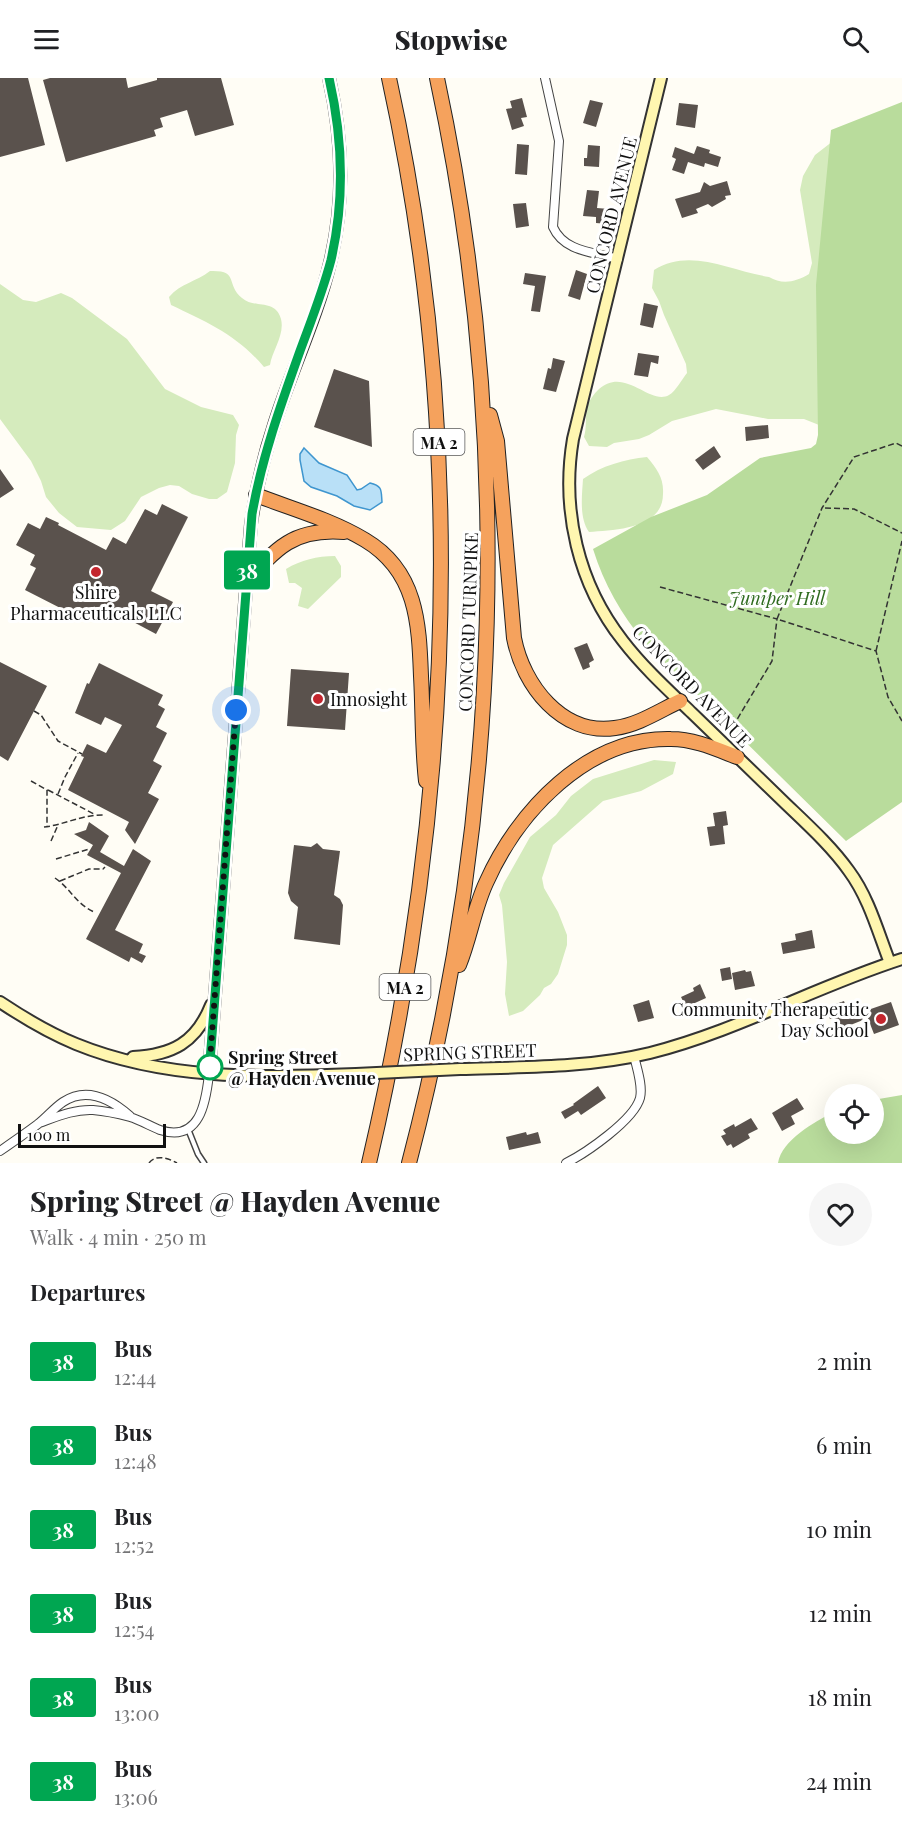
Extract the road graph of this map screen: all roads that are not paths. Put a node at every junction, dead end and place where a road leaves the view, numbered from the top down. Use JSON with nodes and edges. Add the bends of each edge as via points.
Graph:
{"nodes":[{"id":1,"x":329,"y":78,"type":"edge"},
{"id":2,"x":389,"y":78,"type":"edge"},
{"id":3,"x":437,"y":78,"type":"edge"},
{"id":4,"x":545,"y":78,"type":"edge"},
{"id":5,"x":661,"y":78,"type":"edge"},
{"id":6,"x":618,"y":259,"type":"junction"},
{"id":7,"x":483,"y":390,"type":"junction"},
{"id":8,"x":256,"y":495,"type":"junction"},
{"id":9,"x":349,"y":533,"type":"junction"},
{"id":10,"x":246,"y":583,"type":"junction"},
{"id":11,"x":680,"y":701,"type":"junction"},
{"id":12,"x":737,"y":757,"type":"junction"},
{"id":13,"x":429,"y":810,"type":"junction"},
{"id":14,"x":902,"y":959,"type":"edge"},
{"id":15,"x":890,"y":963,"type":"junction"},
{"id":16,"x":448,"y":992,"type":"junction"},
{"id":17,"x":215,"y":993,"type":"junction"},
{"id":18,"x":0,"y":1002,"type":"edge"},
{"id":19,"x":634,"y":1056,"type":"junction"},
{"id":20,"x":117,"y":1057,"type":"junction"},
{"id":21,"x":209,"y":1074,"type":"junction"},
{"id":22,"x":132,"y":1117,"type":"junction"},
{"id":23,"x":39,"y":1123,"type":"junction"},
{"id":24,"x":187,"y":1128,"type":"junction"},
{"id":25,"x":0,"y":1151,"type":"edge"},
{"id":26,"x":204,"y":1163,"type":"edge"},
{"id":27,"x":369,"y":1163,"type":"edge"},
{"id":28,"x":408,"y":1163,"type":"edge"},
{"id":29,"x":566,"y":1163,"type":"edge"}],
"edges":[{"from":1,"to":8,"type":"main road","via":[[341,164],[335,238],[322,291],[275,421]]},
{"from":2,"to":13,"type":"highway","name":"CONCORD TURNPIKE","number":"MA 2","via":[[424,275],[440,456],[440,644]]},
{"from":3,"to":7,"type":"highway","name":"CONCORD TURNPIKE","number":"MA 2","via":[[466,235]]},
{"from":4,"to":6,"type":"street","via":[[559,141],[553,227],[557,237],[570,246]]},
{"from":5,"to":6,"type":"main road","name":"CONCORD AVENUE"},
{"from":6,"to":11,"type":"main road","name":"CONCORD AVENUE","via":[[573,439],[569,482],[572,523],[586,575],[608,619],[630,649]]},
{"from":7,"to":11,"type":"highway","via":[[497,441],[514,638],[531,683],[563,716],[597,729],[627,726]]},
{"from":7,"to":16,"type":"highway","name":"CONCORD TURNPIKE","number":"MA 2","via":[[489,532],[487,669],[475,813]]},
{"from":8,"to":9,"type":"highway"},
{"from":8,"to":10,"type":"main road"},
{"from":9,"to":10,"type":"highway","via":[[320,531],[293,538]]},
{"from":9,"to":13,"type":"highway","via":[[370,543],[390,561],[413,601],[420,637],[423,756]]},
{"from":10,"to":17,"type":"main road"},
{"from":11,"to":12,"type":"main road","name":"CONCORD AVENUE"},
{"from":12,"to":15,"type":"main road","name":"CONCORD AVENUE","via":[[825,842],[849,872]]},
{"from":12,"to":16,"type":"highway","via":[[691,741],[649,740],[614,748],[571,774],[530,814],[499,858],[480,897]]},
{"from":13,"to":27,"type":"highway","name":"CONCORD TURNPIKE","number":"MA 2","via":[[409,967]]},
{"from":14,"to":15,"type":"main road","name":"SPRING STREET"},
{"from":15,"to":19,"type":"main road","name":"SPRING STREET","via":[[697,1038]]},
{"from":16,"to":28,"type":"highway","name":"CONCORD TURNPIKE","number":"MA 2"},
{"from":17,"to":20,"type":"main road","via":[[204,1021],[182,1045],[157,1054]]},
{"from":17,"to":21,"type":"main road"},
{"from":18,"to":20,"type":"main road","name":"SPRING STREET","via":[[57,1036]]},
{"from":19,"to":21,"type":"main road","name":"SPRING STREET","bridge":true,"via":[[575,1064],[356,1074]]},
{"from":19,"to":29,"type":"street","via":[[641,1091],[637,1105],[597,1145]]},
{"from":20,"to":21,"type":"main road","name":"SPRING STREET"},
{"from":21,"to":24,"type":"street","via":[[202,1113]]},
{"from":22,"to":23,"type":"street","via":[[84,1110]]},
{"from":22,"to":23,"type":"street","via":[[110,1100],[86,1095],[63,1102]]},
{"from":22,"to":24,"type":"street","via":[[165,1131]]},
{"from":23,"to":25,"type":"street"},
{"from":24,"to":26,"type":"lane"}]}
